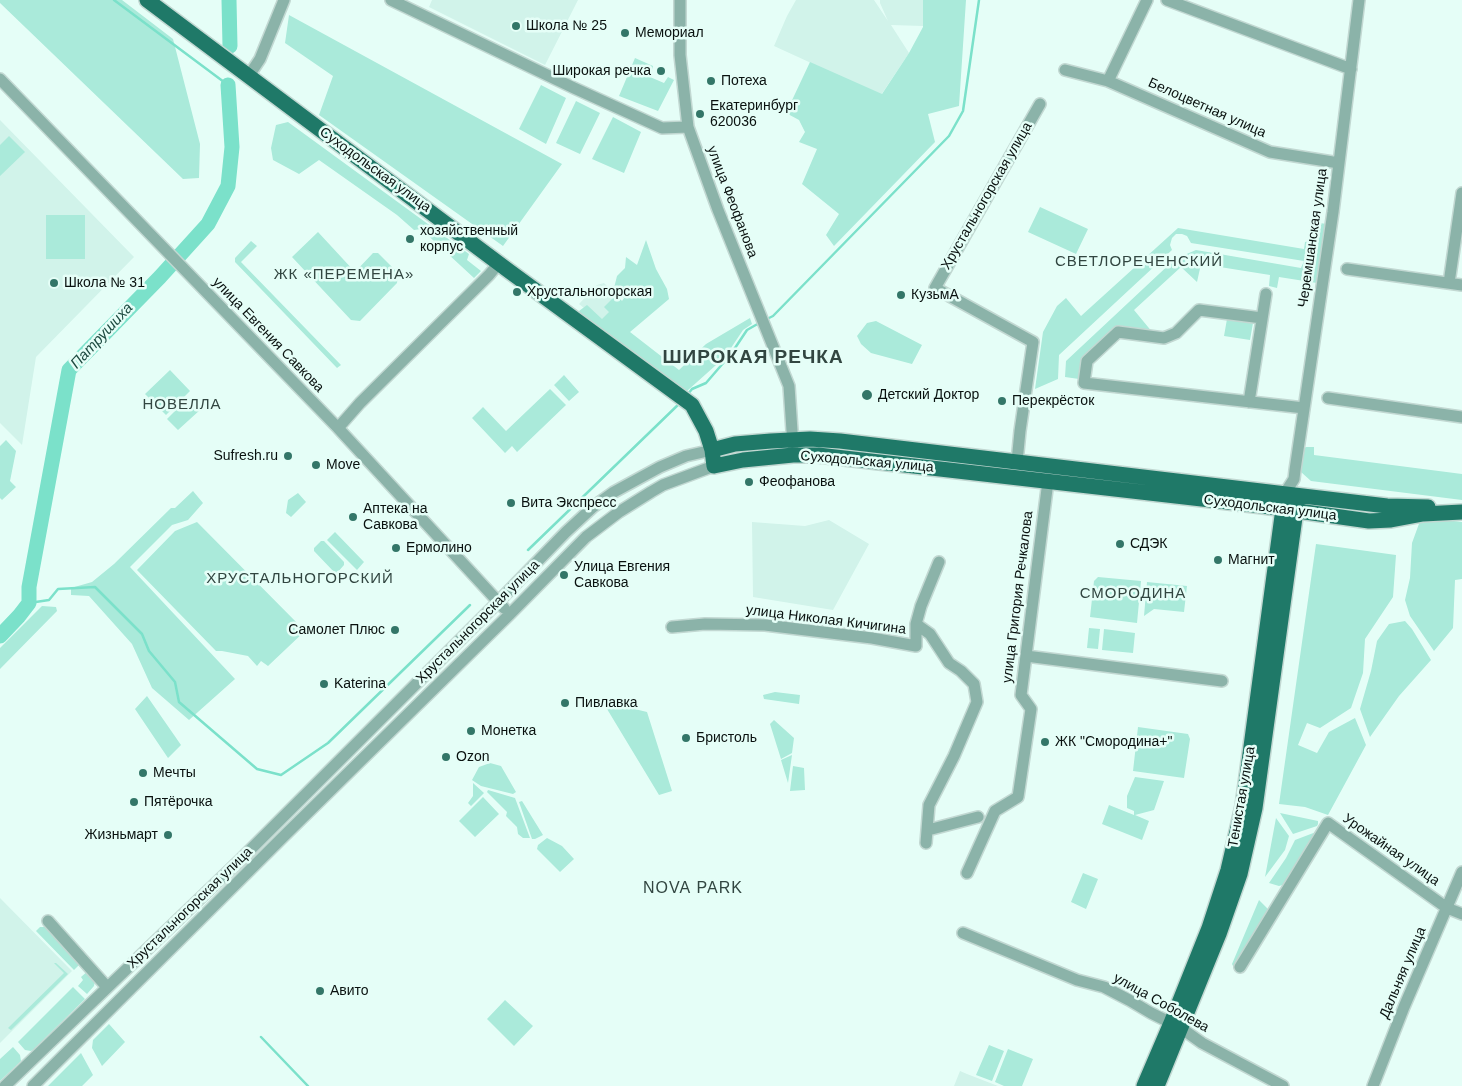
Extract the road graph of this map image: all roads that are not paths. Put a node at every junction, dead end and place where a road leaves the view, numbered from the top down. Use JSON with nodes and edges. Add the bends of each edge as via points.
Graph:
{"nodes":[{"id":1,"x":148,"y":0,"type":"edge"},
{"id":2,"x":284,"y":0,"type":"edge"},
{"id":3,"x":391,"y":0,"type":"edge"},
{"id":4,"x":680,"y":0,"type":"edge"},
{"id":5,"x":1147,"y":0,"type":"edge"},
{"id":6,"x":1167,"y":0,"type":"edge"},
{"id":7,"x":1359,"y":0,"type":"edge"},
{"id":8,"x":1351,"y":69,"type":"junction"},
{"id":9,"x":1065,"y":70,"type":"dead end"},
{"id":10,"x":0,"y":79,"type":"edge"},
{"id":11,"x":252,"y":80,"type":"junction"},
{"id":12,"x":1108,"y":81,"type":"junction"},
{"id":13,"x":1040,"y":104,"type":"dead end"},
{"id":14,"x":688,"y":127,"type":"junction"},
{"id":15,"x":1339,"y":163,"type":"junction"},
{"id":16,"x":1462,"y":193,"type":"edge"},
{"id":17,"x":499,"y":263,"type":"junction"},
{"id":18,"x":1347,"y":270,"type":"dead end"},
{"id":19,"x":1449,"y":283,"type":"junction"},
{"id":20,"x":1462,"y":285,"type":"edge"},
{"id":21,"x":1266,"y":294,"type":"dead end"},
{"id":22,"x":1262,"y":318,"type":"junction"},
{"id":23,"x":1328,"y":398,"type":"dead end"},
{"id":24,"x":1250,"y":402,"type":"junction"},
{"id":25,"x":1304,"y":408,"type":"junction"},
{"id":26,"x":1462,"y":417,"type":"edge"},
{"id":27,"x":338,"y":428,"type":"junction"},
{"id":28,"x":793,"y":440,"type":"junction"},
{"id":29,"x":712,"y":450,"type":"junction"},
{"id":30,"x":934,"y":452,"type":"joint"},
{"id":31,"x":793,"y":455,"type":"junction"},
{"id":32,"x":1017,"y":462,"type":"junction"},
{"id":33,"x":714,"y":466,"type":"junction"},
{"id":34,"x":1048,"y":481,"type":"junction"},
{"id":35,"x":1292,"y":494,"type":"junction"},
{"id":36,"x":1289,"y":510,"type":"junction"},
{"id":37,"x":1462,"y":512,"type":"edge"},
{"id":38,"x":939,"y":562,"type":"dead end"},
{"id":39,"x":498,"y":602,"type":"junction"},
{"id":40,"x":510,"y":614,"type":"junction"},
{"id":41,"x":916,"y":624,"type":"junction"},
{"id":42,"x":672,"y":627,"type":"dead end"},
{"id":43,"x":1026,"y":656,"type":"junction"},
{"id":44,"x":1222,"y":681,"type":"dead end"},
{"id":45,"x":328,"y":773,"type":"junction"},
{"id":46,"x":339,"y":783,"type":"junction"},
{"id":47,"x":978,"y":817,"type":"dead end"},
{"id":48,"x":274,"y":826,"type":"junction"},
{"id":49,"x":928,"y":830,"type":"junction"},
{"id":50,"x":282,"y":838,"type":"junction"},
{"id":51,"x":926,"y":844,"type":"dead end"},
{"id":52,"x":1462,"y":872,"type":"edge"},
{"id":53,"x":967,"y":873,"type":"dead end"},
{"id":54,"x":1447,"y":908,"type":"junction"},
{"id":55,"x":1462,"y":914,"type":"edge"},
{"id":56,"x":48,"y":922,"type":"dead end"},
{"id":57,"x":964,"y":933,"type":"dead end"},
{"id":58,"x":1240,"y":967,"type":"dead end"},
{"id":59,"x":108,"y":988,"type":"junction"},
{"id":60,"x":1176,"y":1026,"type":"junction"},
{"id":61,"x":5,"y":1086,"type":"edge"},
{"id":62,"x":33,"y":1086,"type":"edge"},
{"id":63,"x":1144,"y":1086,"type":"edge"},
{"id":64,"x":1157,"y":1086,"type":"edge"},
{"id":65,"x":1283,"y":1086,"type":"edge"},
{"id":66,"x":1374,"y":1086,"type":"edge"}],
"edges":[{"from":1,"to":11,"type":"main road","name":"Суходольская улица"},
{"from":2,"to":11,"type":"street","via":[[252,71]]},
{"from":3,"to":14,"type":"street","via":[[662,128]]},
{"from":4,"to":14,"type":"street","name":"улица Феофанова","via":[[680,55]]},
{"from":5,"to":12,"type":"street"},
{"from":6,"to":8,"type":"street"},
{"from":7,"to":8,"type":"street","name":"Черемшанская улица"},
{"from":8,"to":15,"type":"street","name":"Черемшанская улица"},
{"from":9,"to":12,"type":"street","name":"Белоцветная улица"},
{"from":10,"to":27,"type":"street","name":"улица Евгения Савкова"},
{"from":11,"to":17,"type":"main road","name":"Суходольская улица"},
{"from":12,"to":15,"type":"street","name":"Белоцветная улица","via":[[1270,152]]},
{"from":13,"to":32,"type":"street","name":"Хрустальногорская улица","via":[[935,288],[1033,342]]},
{"from":14,"to":28,"type":"street","name":"улица Феофанова","via":[[789,386]]},
{"from":15,"to":25,"type":"street","name":"Черемшанская улица"},
{"from":16,"to":19,"type":"street"},
{"from":17,"to":27,"type":"street"},
{"from":17,"to":29,"type":"main road","name":"Суходольская улица","via":[[692,406],[706,430]]},
{"from":18,"to":19,"type":"street"},
{"from":19,"to":20,"type":"street"},
{"from":21,"to":22,"type":"street"},
{"from":22,"to":24,"type":"street"},
{"from":22,"to":24,"type":"street","via":[[1199,310],[1176,333],[1164,338],[1118,332],[1087,361],[1084,383]]},
{"from":23,"to":26,"type":"street"},
{"from":24,"to":25,"type":"street"},
{"from":25,"to":35,"type":"street","name":"Черемшанская улица"},
{"from":27,"to":39,"type":"street","name":"улица Евгения Савкова"},
{"from":28,"to":29,"type":"main road","name":"Хрустальногорская улица","via":[[735,444]]},
{"from":28,"to":30,"type":"main road","name":"Хрустальногорская улица","via":[[840,441]]},
{"from":28,"to":31,"type":"street","name":"улица Феофанова"},
{"from":29,"to":33,"type":"main road","name":"Суходольская улица"},
{"from":29,"to":39,"type":"street","name":"Хрустальногорская улица","via":[[660,467],[614,492],[566,532]]},
{"from":30,"to":32,"type":"main road","name":"Суходольская улица"},
{"from":31,"to":33,"type":"main road","name":"Суходольская улица"},
{"from":31,"to":34,"type":"main road","name":"Суходольская улица","via":[[849,458]]},
{"from":32,"to":35,"type":"main road","name":"Суходольская улица"},
{"from":33,"to":40,"type":"street","name":"Хрустальногорская улица","via":[[664,485],[619,512],[586,537]]},
{"from":34,"to":36,"type":"main road","name":"Суходольская улица"},
{"from":34,"to":43,"type":"street","name":"улица Григория Речкалова"},
{"from":35,"to":36,"type":"main road","name":"Тенистая улица"},
{"from":35,"to":37,"type":"main road","name":"Суходольская улица"},
{"from":36,"to":37,"type":"main road","name":"Суходольская улица","via":[[1380,521]]},
{"from":36,"to":60,"type":"main road","name":"Тенистая улица","via":[[1240,815],[1228,870]]},
{"from":38,"to":41,"type":"street"},
{"from":39,"to":40,"type":"street","name":"улица Евгения Савкова"},
{"from":39,"to":45,"type":"street","name":"Хрустальногорская улица"},
{"from":40,"to":46,"type":"street","name":"Хрустальногорская улица"},
{"from":41,"to":42,"type":"street","name":"улица Николая Кичигина","via":[[916,646],[765,625]]},
{"from":41,"to":49,"type":"street","via":[[930,634],[949,663],[974,684],[977,702],[929,805]]},
{"from":43,"to":44,"type":"street"},
{"from":43,"to":53,"type":"street","name":"улица Григория Речкалова","via":[[1021,695],[1031,708],[1018,797],[995,811]]},
{"from":45,"to":46,"type":"street","via":[[328,780]]},
{"from":45,"to":48,"type":"street","name":"Хрустальногорская улица"},
{"from":46,"to":50,"type":"street","name":"Хрустальногорская улица"},
{"from":47,"to":49,"type":"street"},
{"from":48,"to":50,"type":"street","via":[[282,828]]},
{"from":48,"to":59,"type":"street","name":"Хрустальногорская улица"},
{"from":49,"to":51,"type":"street"},
{"from":50,"to":62,"type":"street","name":"Хрустальногорская улица"},
{"from":52,"to":54,"type":"street","name":"Дальняя улица"},
{"from":54,"to":55,"type":"street","name":"Урожайная улица"},
{"from":54,"to":58,"type":"street","name":"Урожайная улица","via":[[1328,824]]},
{"from":54,"to":66,"type":"street","name":"Дальняя улица"},
{"from":56,"to":59,"type":"street"},
{"from":57,"to":60,"type":"street","name":"улица Соболева","via":[[1104,988]]},
{"from":59,"to":61,"type":"street","name":"Хрустальногорская улица"},
{"from":60,"to":63,"type":"main road","name":"Тенистая улица"},
{"from":60,"to":64,"type":"main road","name":"Тенистая улица"},
{"from":60,"to":65,"type":"street","name":"улица Соболева"}]}
